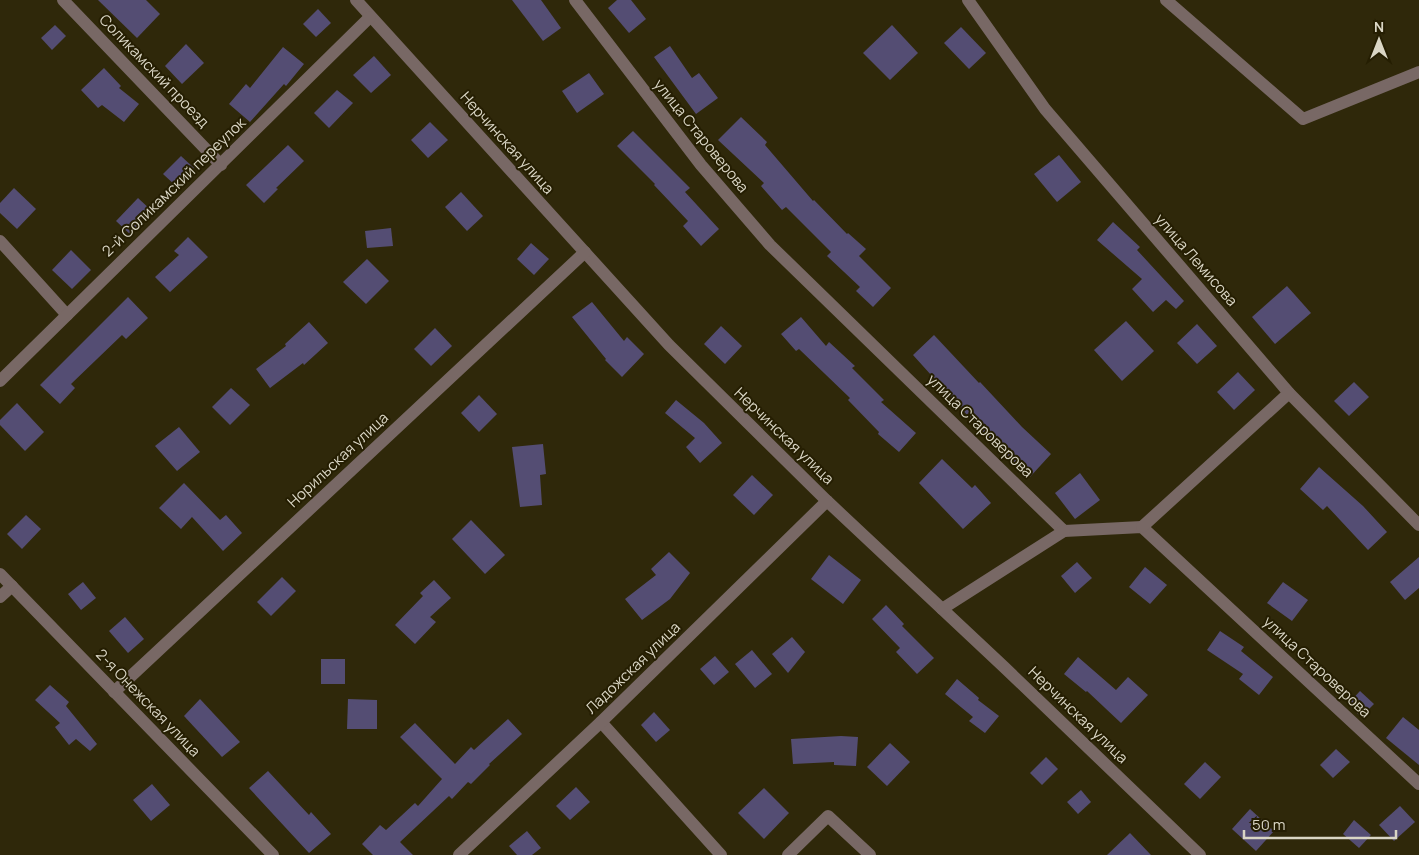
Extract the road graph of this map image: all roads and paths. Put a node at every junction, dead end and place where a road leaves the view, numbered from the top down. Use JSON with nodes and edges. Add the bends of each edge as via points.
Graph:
{"nodes":[{"id":1,"x":63,"y":0,"type":"edge"},
{"id":2,"x":356,"y":0,"type":"edge"},
{"id":3,"x":575,"y":0,"type":"edge"},
{"id":4,"x":968,"y":0,"type":"edge"},
{"id":5,"x":1166,"y":0,"type":"edge"},
{"id":6,"x":370,"y":17,"type":"junction"},
{"id":7,"x":1419,"y":72,"type":"edge"},
{"id":8,"x":221,"y":165,"type":"junction"},
{"id":9,"x":0,"y":241,"type":"edge"},
{"id":10,"x":584,"y":252,"type":"junction"},
{"id":11,"x":67,"y":315,"type":"junction"},
{"id":12,"x":0,"y":381,"type":"edge"},
{"id":13,"x":1289,"y":392,"type":"junction"},
{"id":14,"x":827,"y":501,"type":"junction"},
{"id":15,"x":1419,"y":526,"type":"edge"},
{"id":16,"x":1142,"y":527,"type":"junction"},
{"id":17,"x":1064,"y":531,"type":"junction"},
{"id":18,"x":0,"y":574,"type":"edge"},
{"id":19,"x":12,"y":586,"type":"junction"},
{"id":20,"x":0,"y":597,"type":"edge"},
{"id":21,"x":942,"y":608,"type":"junction"},
{"id":22,"x":114,"y":692,"type":"junction"},
{"id":23,"x":601,"y":722,"type":"junction"},
{"id":24,"x":1419,"y":784,"type":"edge"},
{"id":25,"x":273,"y":855,"type":"edge"},
{"id":26,"x":459,"y":855,"type":"edge"},
{"id":27,"x":721,"y":855,"type":"edge"},
{"id":28,"x":788,"y":855,"type":"edge"},
{"id":29,"x":870,"y":855,"type":"edge"},
{"id":30,"x":1200,"y":855,"type":"edge"}],
"edges":[{"from":1,"to":8,"type":"street","name":"Соликамский проезд"},
{"from":2,"to":6,"type":"street","name":"Нерчинская улица"},
{"from":3,"to":17,"type":"street","name":"улица Староверова","via":[[701,165],[770,245]]},
{"from":4,"to":13,"type":"street","name":"улица Лемисова","via":[[1045,109]]},
{"from":5,"to":7,"type":"street","via":[[1303,119]]},
{"from":6,"to":8,"type":"street","name":"2-й Соликамский переулок"},
{"from":6,"to":10,"type":"street","name":"Нерчинская улица"},
{"from":8,"to":11,"type":"street","name":"2-й Соликамский переулок"},
{"from":9,"to":11,"type":"street"},
{"from":10,"to":14,"type":"street","name":"Нерчинская улица","via":[[669,345]]},
{"from":10,"to":22,"type":"street","name":"Норильская улица"},
{"from":11,"to":12,"type":"street","name":"2-й Соликамский переулок"},
{"from":13,"to":15,"type":"street","name":"улица Лемисова"},
{"from":13,"to":16,"type":"street"},
{"from":14,"to":21,"type":"street","name":"Нерчинская улица"},
{"from":14,"to":23,"type":"street","name":"Ладожская улица"},
{"from":16,"to":17,"type":"street"},
{"from":16,"to":24,"type":"street","name":"улица Староверова"},
{"from":17,"to":21,"type":"street"},
{"from":18,"to":19,"type":"street","name":"2-я Онежская улица"},
{"from":19,"to":20,"type":"street"},
{"from":19,"to":22,"type":"street","name":"2-я Онежская улица"},
{"from":21,"to":30,"type":"street","name":"Нерчинская улица"},
{"from":22,"to":25,"type":"street","name":"2-я Онежская улица"},
{"from":23,"to":26,"type":"street","name":"Ладожская улица"},
{"from":23,"to":27,"type":"street"},
{"from":28,"to":29,"type":"street","via":[[828,816]]}]}
